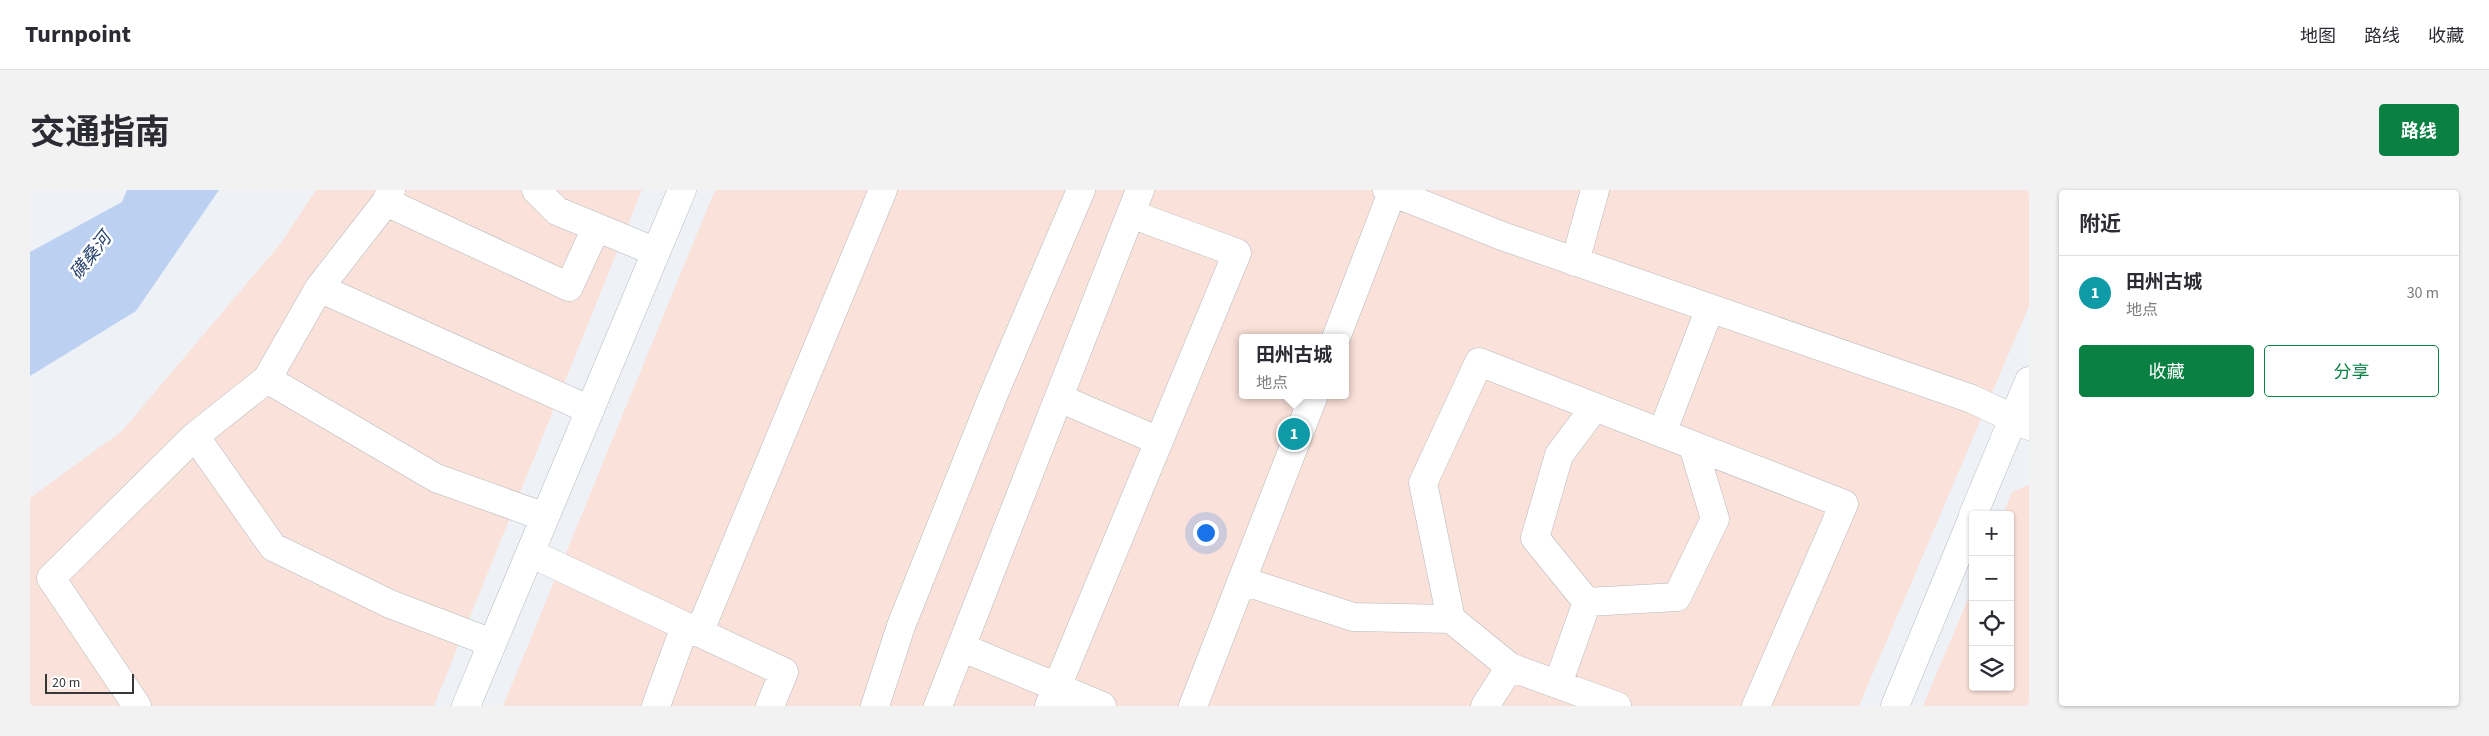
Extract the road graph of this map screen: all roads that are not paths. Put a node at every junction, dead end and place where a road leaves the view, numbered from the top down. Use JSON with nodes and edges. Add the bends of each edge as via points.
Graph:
{"nodes":[{"id":1,"x":536,"y":190,"type":"edge"},
{"id":2,"x":682,"y":190,"type":"edge"},
{"id":3,"x":883,"y":190,"type":"edge"},
{"id":4,"x":1081,"y":190,"type":"edge"},
{"id":5,"x":1595,"y":190,"type":"edge"},
{"id":6,"x":1391,"y":191,"type":"edge"},
{"id":7,"x":389,"y":196,"type":"edge"},
{"id":8,"x":1136,"y":202,"type":"edge"},
{"id":9,"x":596,"y":228,"type":"junction"},
{"id":10,"x":656,"y":252,"type":"junction"},
{"id":11,"x":1575,"y":262,"type":"junction"},
{"id":12,"x":320,"y":288,"type":"junction"},
{"id":13,"x":1710,"y":308,"type":"junction"},
{"id":14,"x":1337,"y":334,"type":"edge"},
{"id":15,"x":267,"y":379,"type":"junction"},
{"id":16,"x":2029,"y":381,"type":"edge"},
{"id":17,"x":1059,"y":398,"type":"junction"},
{"id":18,"x":1312,"y":399,"type":"edge"},
{"id":19,"x":1595,"y":407,"type":"junction"},
{"id":20,"x":590,"y":410,"type":"junction"},
{"id":21,"x":2021,"y":422,"type":"edge"},
{"id":22,"x":1662,"y":433,"type":"junction"},
{"id":23,"x":195,"y":436,"type":"junction"},
{"id":24,"x":1159,"y":441,"type":"junction"},
{"id":25,"x":1693,"y":446,"type":"junction"},
{"id":26,"x":1976,"y":511,"type":"edge"},
{"id":27,"x":545,"y":517,"type":"junction"},
{"id":28,"x":1969,"y":526,"type":"edge"},
{"id":29,"x":530,"y":553,"type":"junction"},
{"id":30,"x":1243,"y":581,"type":"junction"},
{"id":31,"x":1587,"y":602,"type":"junction"},
{"id":32,"x":1451,"y":619,"type":"junction"},
{"id":33,"x":692,"y":629,"type":"junction"},
{"id":34,"x":492,"y":643,"type":"junction"},
{"id":35,"x":961,"y":646,"type":"junction"},
{"id":36,"x":1510,"y":667,"type":"junction"},
{"id":37,"x":1558,"y":684,"type":"junction"},
{"id":38,"x":1053,"y":696,"type":"edge"},
{"id":39,"x":137,"y":706,"type":"edge"},
{"id":40,"x":466,"y":706,"type":"edge"},
{"id":41,"x":656,"y":706,"type":"edge"},
{"id":42,"x":770,"y":706,"type":"edge"},
{"id":43,"x":875,"y":706,"type":"edge"},
{"id":44,"x":938,"y":706,"type":"edge"},
{"id":45,"x":1102,"y":706,"type":"edge"},
{"id":46,"x":1193,"y":706,"type":"edge"},
{"id":47,"x":1485,"y":706,"type":"edge"},
{"id":48,"x":1617,"y":706,"type":"edge"},
{"id":49,"x":1756,"y":706,"type":"edge"},
{"id":50,"x":1895,"y":706,"type":"edge"}],
"edges":[{"from":1,"to":9,"type":"street","via":[[557,211]]},
{"from":2,"to":10,"type":"street"},
{"from":3,"to":33,"type":"street"},
{"from":4,"to":43,"type":"street","via":[[993,396],[901,626]]},
{"from":5,"to":11,"type":"street"},
{"from":6,"to":11,"type":"street"},
{"from":6,"to":14,"type":"street"},
{"from":7,"to":9,"type":"street","via":[[569,288]]},
{"from":7,"to":12,"type":"street"},
{"from":8,"to":17,"type":"street"},
{"from":8,"to":24,"type":"street","via":[[1237,253]]},
{"from":9,"to":10,"type":"street"},
{"from":10,"to":20,"type":"street"},
{"from":11,"to":13,"type":"street"},
{"from":12,"to":15,"type":"street"},
{"from":12,"to":20,"type":"street"},
{"from":13,"to":21,"type":"street","via":[[1972,400]]},
{"from":13,"to":22,"type":"street"},
{"from":15,"to":23,"type":"street"},
{"from":15,"to":27,"type":"street","via":[[436,478]]},
{"from":16,"to":21,"type":"street"},
{"from":17,"to":24,"type":"street"},
{"from":17,"to":35,"type":"street"},
{"from":18,"to":30,"type":"street"},
{"from":19,"to":22,"type":"street"},
{"from":19,"to":31,"type":"street","via":[[1559,455],[1536,538]]},
{"from":19,"to":32,"type":"street","via":[[1479,362],[1423,484]]},
{"from":20,"to":27,"type":"street"},
{"from":21,"to":26,"type":"street"},
{"from":22,"to":25,"type":"street"},
{"from":23,"to":34,"type":"street","via":[[273,547],[390,604]]},
{"from":23,"to":39,"type":"street","via":[[51,578]]},
{"from":24,"to":38,"type":"street"},
{"from":25,"to":31,"type":"street","via":[[1715,519],[1677,597]]},
{"from":25,"to":49,"type":"street","via":[[1844,504]]},
{"from":27,"to":29,"type":"street"},
{"from":28,"to":50,"type":"street"},
{"from":29,"to":33,"type":"street"},
{"from":29,"to":34,"type":"street"},
{"from":30,"to":32,"type":"street","via":[[1354,617]]},
{"from":30,"to":46,"type":"street"},
{"from":31,"to":37,"type":"street"},
{"from":32,"to":36,"type":"street"},
{"from":33,"to":41,"type":"street"},
{"from":33,"to":42,"type":"street","via":[[784,672]]},
{"from":34,"to":40,"type":"street"},
{"from":35,"to":38,"type":"street"},
{"from":35,"to":44,"type":"street"},
{"from":36,"to":37,"type":"street"},
{"from":36,"to":47,"type":"street"},
{"from":37,"to":48,"type":"street"},
{"from":38,"to":45,"type":"street"}]}
